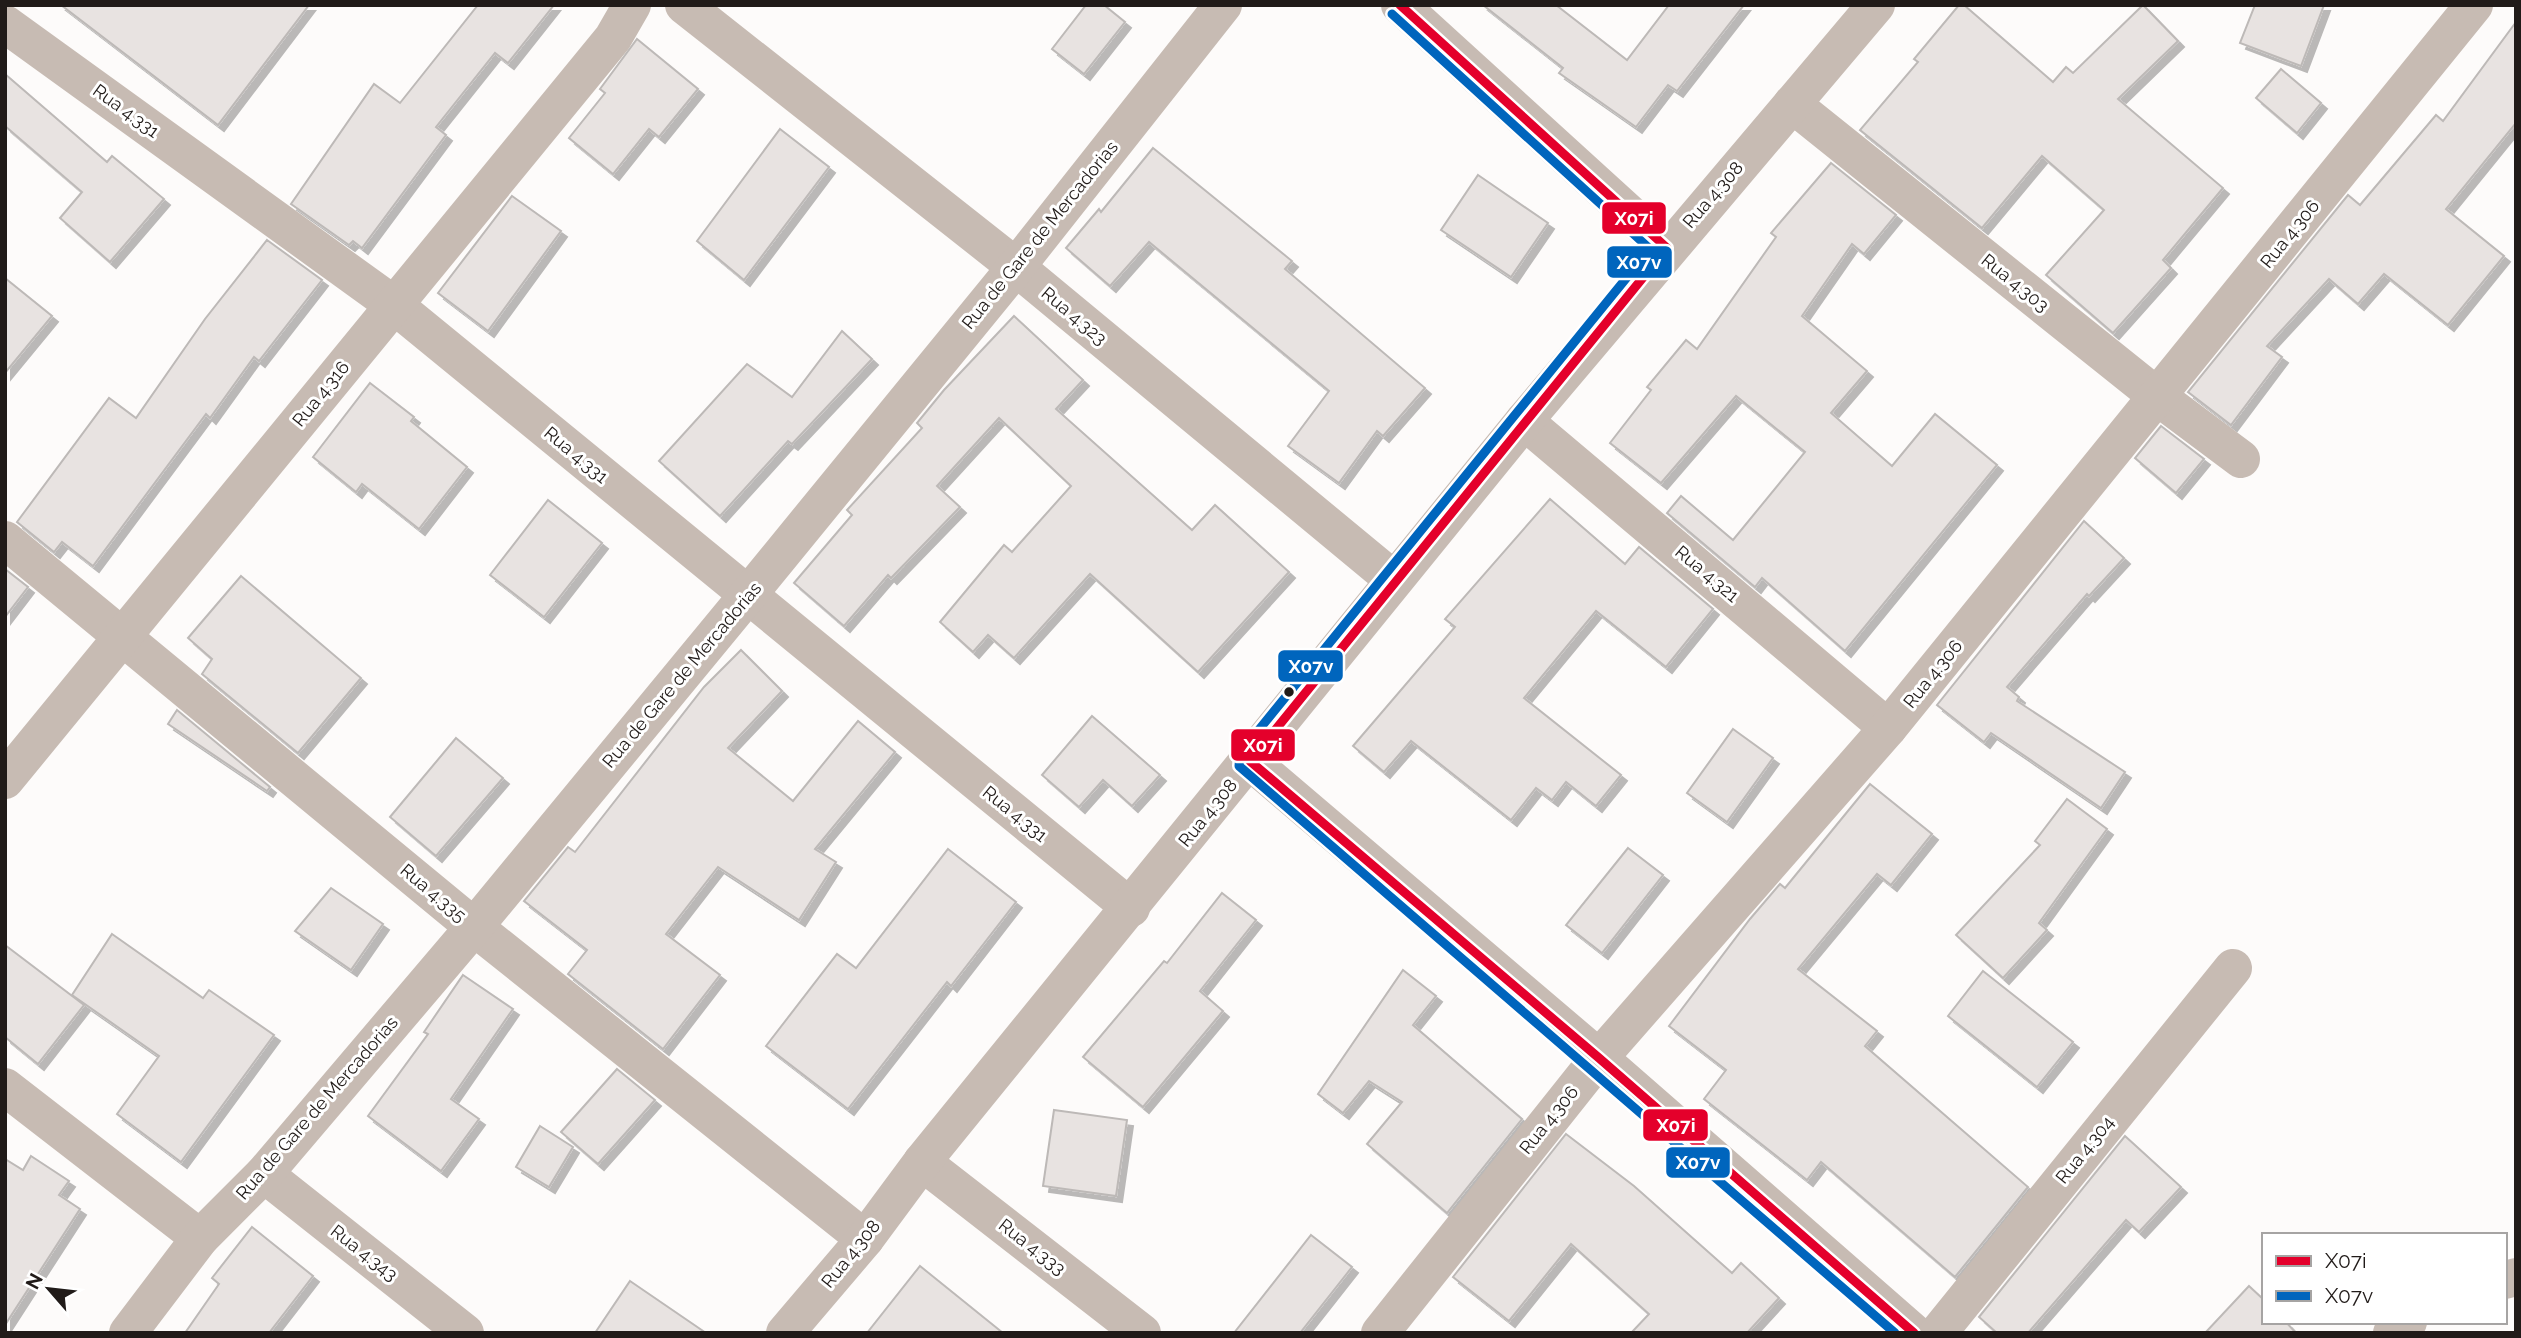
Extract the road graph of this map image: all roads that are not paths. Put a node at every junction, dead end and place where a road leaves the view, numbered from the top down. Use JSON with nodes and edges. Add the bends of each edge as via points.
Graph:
{"nodes":[{"id":1,"x":632,"y":5,"type":"edge"},
{"id":2,"x":684,"y":5,"type":"edge"},
{"id":3,"x":1223,"y":5,"type":"edge"},
{"id":4,"x":1399,"y":5,"type":"edge"},
{"id":5,"x":1876,"y":5,"type":"edge"},
{"id":6,"x":2474,"y":5,"type":"edge"},
{"id":7,"x":5,"y":24,"type":"edge"},
{"id":8,"x":1792,"y":104,"type":"junction"},
{"id":9,"x":1667,"y":248,"type":"junction"},
{"id":10,"x":1016,"y":267,"type":"junction"},
{"id":11,"x":394,"y":305,"type":"junction"},
{"id":12,"x":2158,"y":397,"type":"junction"},
{"id":13,"x":1524,"y":421,"type":"junction"},
{"id":14,"x":2241,"y":459,"type":"dead end"},
{"id":15,"x":5,"y":540,"type":"edge"},
{"id":16,"x":1394,"y":580,"type":"junction"},
{"id":17,"x":747,"y":596,"type":"junction"},
{"id":18,"x":125,"y":636,"type":"junction"},
{"id":19,"x":1888,"y":729,"type":"junction"},
{"id":20,"x":1250,"y":761,"type":"junction"},
{"id":21,"x":5,"y":780,"type":"edge"},
{"id":22,"x":1131,"y":908,"type":"junction"},
{"id":23,"x":474,"y":927,"type":"junction"},
{"id":24,"x":2232,"y":968,"type":"dead end"},
{"id":25,"x":1599,"y":1058,"type":"junction"},
{"id":26,"x":5,"y":1087,"type":"edge"},
{"id":27,"x":922,"y":1161,"type":"junction"},
{"id":28,"x":264,"y":1174,"type":"junction"},
{"id":29,"x":200,"y":1238,"type":"junction"},
{"id":30,"x":865,"y":1239,"type":"junction"},
{"id":31,"x":128,"y":1333,"type":"edge"},
{"id":32,"x":465,"y":1333,"type":"edge"},
{"id":33,"x":785,"y":1333,"type":"edge"},
{"id":34,"x":1142,"y":1333,"type":"edge"},
{"id":35,"x":1380,"y":1333,"type":"edge"},
{"id":36,"x":1914,"y":1333,"type":"edge"},
{"id":37,"x":1938,"y":1333,"type":"edge"}],
"edges":[{"from":1,"to":11,"type":"street","name":"Rua 4.316","via":[[613,38]]},
{"from":2,"to":10,"type":"street","name":"Rua 4.323"},
{"from":3,"to":10,"type":"street","name":"Rua de Gare de Mercadorias"},
{"from":4,"to":9,"type":"street"},
{"from":5,"to":8,"type":"street","name":"Rua 4.308"},
{"from":6,"to":12,"type":"street","name":"Rua 4.306"},
{"from":7,"to":11,"type":"street","name":"Rua 4.331"},
{"from":8,"to":9,"type":"street","name":"Rua 4.308"},
{"from":8,"to":12,"type":"street","name":"Rua 4.303"},
{"from":9,"to":13,"type":"street","name":"Rua 4.308"},
{"from":10,"to":16,"type":"street","name":"Rua 4.323"},
{"from":10,"to":17,"type":"street","name":"Rua de Gare de Mercadorias"},
{"from":11,"to":17,"type":"street","name":"Rua 4.331"},
{"from":11,"to":18,"type":"street","name":"Rua 4.316"},
{"from":12,"to":14,"type":"street","name":"Rua 4.303"},
{"from":12,"to":19,"type":"street","name":"Rua 4.306"},
{"from":13,"to":16,"type":"street","name":"Rua 4.308"},
{"from":13,"to":19,"type":"street","name":"Rua 4.321"},
{"from":15,"to":18,"type":"street","name":"Rua 4.335"},
{"from":16,"to":20,"type":"street","name":"Rua 4.308"},
{"from":17,"to":22,"type":"street","name":"Rua 4.331"},
{"from":17,"to":23,"type":"street","name":"Rua de Gare de Mercadorias"},
{"from":18,"to":21,"type":"street","name":"Rua 4.316"},
{"from":18,"to":23,"type":"street","name":"Rua 4.335"},
{"from":19,"to":25,"type":"street","name":"Rua 4.306"},
{"from":20,"to":22,"type":"street","name":"Rua 4.308"},
{"from":20,"to":25,"type":"street"},
{"from":22,"to":27,"type":"street","name":"Rua 4.308"},
{"from":23,"to":28,"type":"street","name":"Rua de Gare de Mercadorias"},
{"from":23,"to":30,"type":"street","name":"Rua 4.335"},
{"from":24,"to":37,"type":"street","name":"Rua 4.304"},
{"from":25,"to":35,"type":"street","name":"Rua 4.306"},
{"from":25,"to":36,"type":"street"},
{"from":26,"to":29,"type":"street"},
{"from":27,"to":30,"type":"street","name":"Rua 4.308"},
{"from":27,"to":34,"type":"street","name":"Rua 4.333"},
{"from":28,"to":29,"type":"street","name":"Rua de Gare de Mercadorias"},
{"from":28,"to":32,"type":"street","name":"Rua 4.343"},
{"from":29,"to":31,"type":"street","name":"Rua de Gare de Mercadorias"},
{"from":30,"to":33,"type":"street","name":"Rua 4.308"}]}
